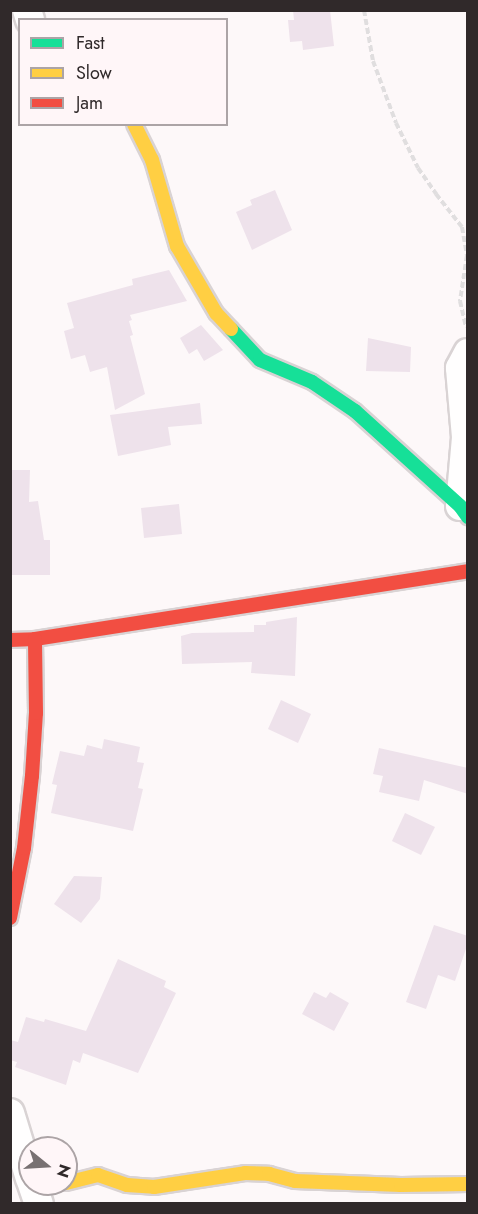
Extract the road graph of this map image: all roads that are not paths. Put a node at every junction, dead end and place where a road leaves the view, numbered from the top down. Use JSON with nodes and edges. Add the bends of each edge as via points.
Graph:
{"nodes":[{"id":1,"x":135,"y":126,"type":"edge"},
{"id":2,"x":468,"y":353,"type":"edge"},
{"id":3,"x":464,"y":512,"type":"edge"},
{"id":4,"x":468,"y":571,"type":"edge"},
{"id":5,"x":34,"y":639,"type":"junction"},
{"id":6,"x":10,"y":640,"type":"edge"},
{"id":7,"x":10,"y":918,"type":"edge"},
{"id":8,"x":10,"y":1113,"type":"edge"},
{"id":9,"x":18,"y":1139,"type":"edge"},
{"id":10,"x":78,"y":1180,"type":"edge"},
{"id":11,"x":468,"y":1184,"type":"edge"}],
"edges":[{"from":1,"to":3,"type":"street","via":[[152,159],[177,246],[216,313],[260,360],[312,382],[355,411]]},
{"from":2,"to":3,"type":"street","via":[[460,368],[466,436]]},
{"from":4,"to":5,"type":"street"},
{"from":5,"to":6,"type":"street"},
{"from":5,"to":7,"type":"street","via":[[36,713],[32,776],[24,848]]},
{"from":8,"to":9,"type":"street"},
{"from":10,"to":11,"type":"street","via":[[98,1175],[127,1185],[154,1187],[245,1173],[295,1181]]}]}
